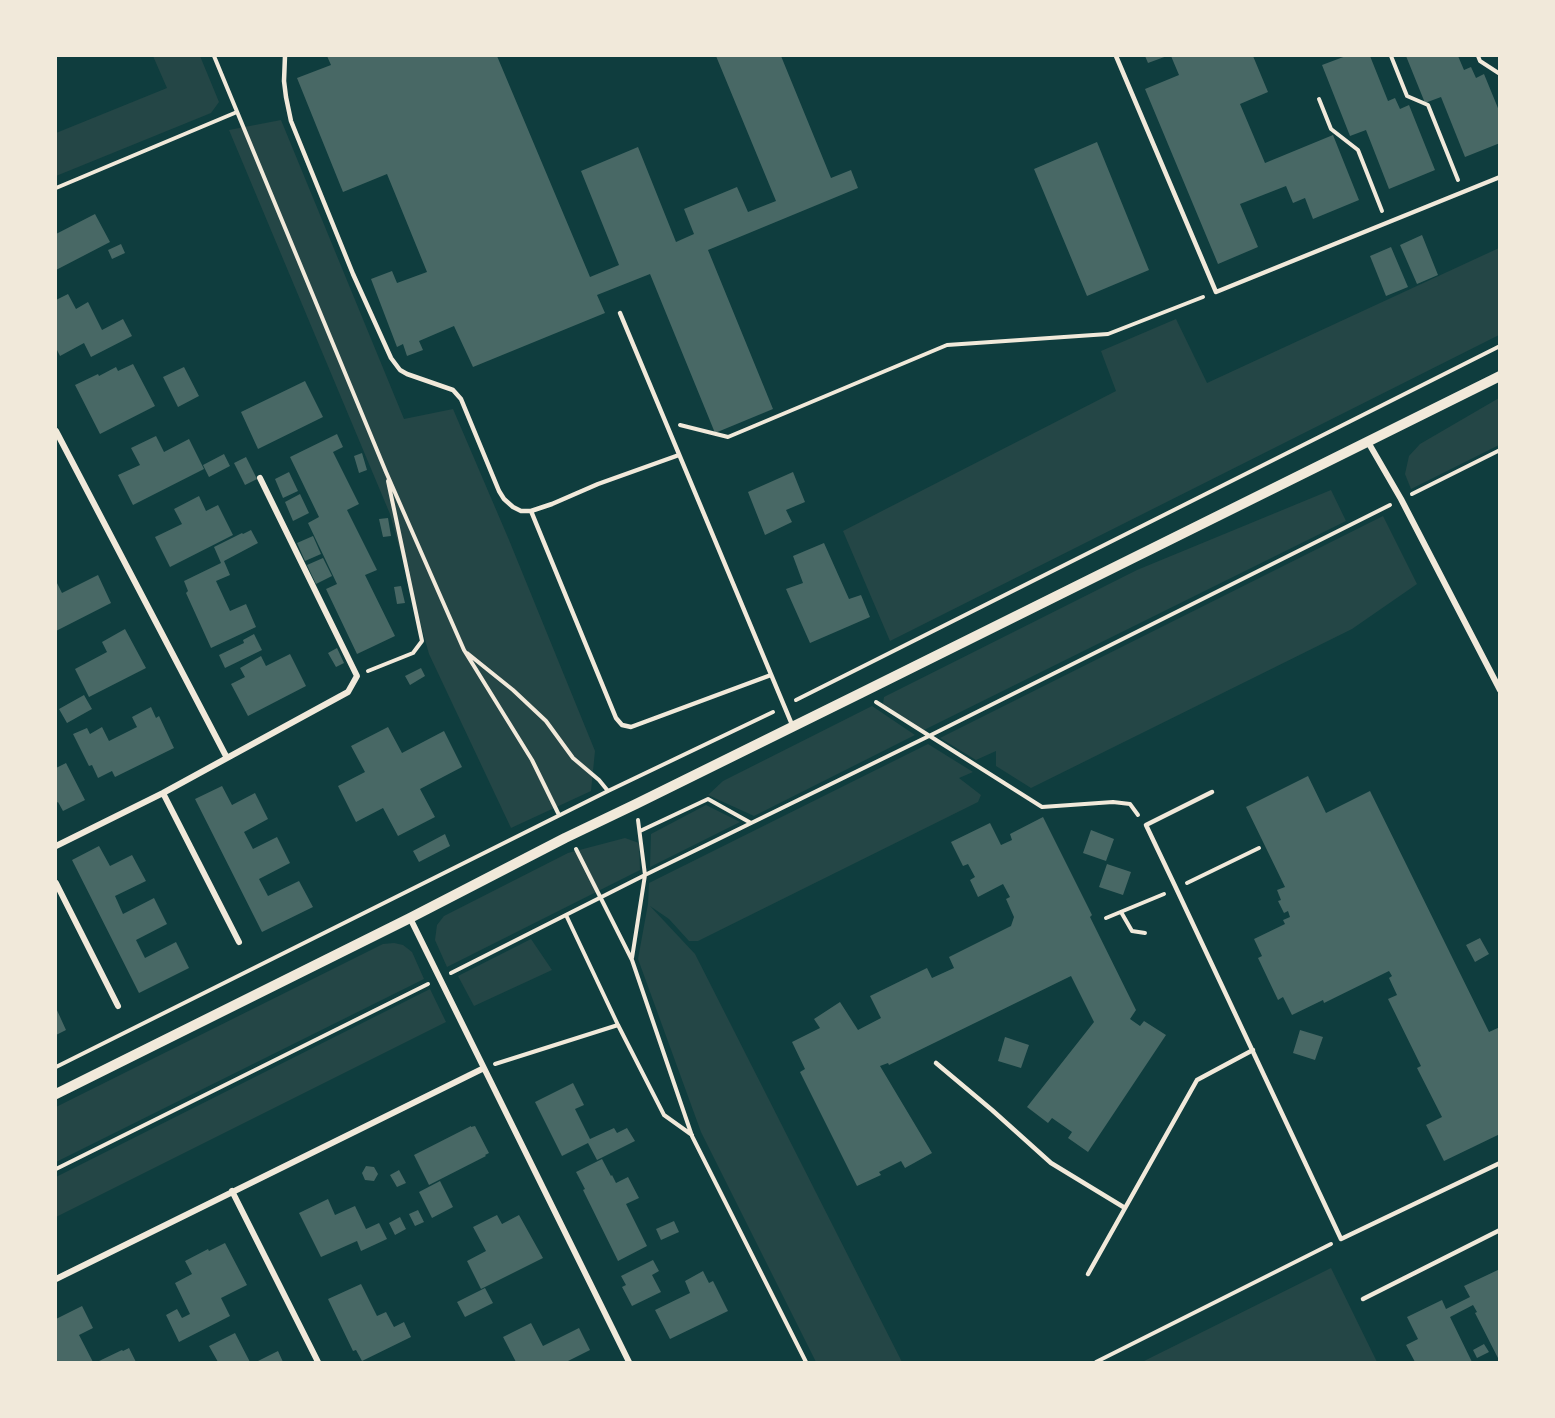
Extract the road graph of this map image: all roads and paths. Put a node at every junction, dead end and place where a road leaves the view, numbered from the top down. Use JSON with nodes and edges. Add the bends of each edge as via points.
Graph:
{"nodes":[{"id":1,"x":214,"y":56,"type":"edge"},
{"id":2,"x":285,"y":56,"type":"edge"},
{"id":3,"x":1116,"y":56,"type":"edge"},
{"id":4,"x":1390,"y":56,"type":"edge"},
{"id":5,"x":1478,"y":56,"type":"edge"},
{"id":6,"x":1500,"y":74,"type":"edge"},
{"id":7,"x":1319,"y":99,"type":"dead end"},
{"id":8,"x":237,"y":112,"type":"junction"},
{"id":9,"x":1500,"y":177,"type":"edge"},
{"id":10,"x":56,"y":188,"type":"edge"},
{"id":11,"x":1463,"y":192,"type":"junction"},
{"id":12,"x":1387,"y":223,"type":"junction"},
{"id":13,"x":1216,"y":292,"type":"junction"},
{"id":14,"x":620,"y":313,"type":"dead end"},
{"id":15,"x":1500,"y":376,"type":"edge"},
{"id":16,"x":665,"y":421,"type":"junction"},
{"id":17,"x":56,"y":431,"type":"edge"},
{"id":18,"x":1368,"y":442,"type":"junction"},
{"id":19,"x":1500,"y":450,"type":"edge"},
{"id":20,"x":679,"y":455,"type":"junction"},
{"id":21,"x":386,"y":472,"type":"junction"},
{"id":22,"x":260,"y":478,"type":"dead end"},
{"id":23,"x":1401,"y":499,"type":"junction"},
{"id":24,"x":531,"y":511,"type":"junction"},
{"id":25,"x":464,"y":650,"type":"junction"},
{"id":26,"x":771,"y":675,"type":"junction"},
{"id":27,"x":357,"y":676,"type":"junction"},
{"id":28,"x":1500,"y":690,"type":"edge"},
{"id":29,"x":861,"y":693,"type":"junction"},
{"id":30,"x":793,"y":727,"type":"junction"},
{"id":31,"x":929,"y":736,"type":"junction"},
{"id":32,"x":227,"y":758,"type":"junction"},
{"id":33,"x":608,"y":791,"type":"dead end"},
{"id":34,"x":1212,"y":792,"type":"dead end"},
{"id":35,"x":163,"y":793,"type":"junction"},
{"id":36,"x":636,"y":804,"type":"junction"},
{"id":37,"x":563,"y":823,"type":"dead end"},
{"id":38,"x":752,"y":824,"type":"junction"},
{"id":39,"x":1146,"y":825,"type":"junction"},
{"id":40,"x":640,"y":831,"type":"junction"},
{"id":41,"x":574,"y":844,"type":"dead end"},
{"id":42,"x":56,"y":846,"type":"edge"},
{"id":43,"x":645,"y":875,"type":"junction"},
{"id":44,"x":56,"y":883,"type":"edge"},
{"id":45,"x":1121,"y":912,"type":"dead end"},
{"id":46,"x":566,"y":915,"type":"junction"},
{"id":47,"x":410,"y":918,"type":"junction"},
{"id":48,"x":1145,"y":933,"type":"dead end"},
{"id":49,"x":239,"y":942,"type":"dead end"},
{"id":50,"x":632,"y":960,"type":"junction"},
{"id":51,"x":440,"y":979,"type":"junction"},
{"id":52,"x":118,"y":1006,"type":"dead end"},
{"id":53,"x":618,"y":1025,"type":"junction"},
{"id":54,"x":1253,"y":1050,"type":"junction"},
{"id":55,"x":936,"y":1063,"type":"dead end"},
{"id":56,"x":484,"y":1068,"type":"junction"},
{"id":57,"x":56,"y":1094,"type":"edge"},
{"id":58,"x":692,"y":1136,"type":"junction"},
{"id":59,"x":1500,"y":1163,"type":"edge"},
{"id":60,"x":56,"y":1169,"type":"edge"},
{"id":61,"x":232,"y":1191,"type":"junction"},
{"id":62,"x":1125,"y":1208,"type":"junction"},
{"id":63,"x":1500,"y":1230,"type":"edge"},
{"id":64,"x":1341,"y":1239,"type":"junction"},
{"id":65,"x":1088,"y":1274,"type":"dead end"},
{"id":66,"x":56,"y":1280,"type":"edge"},
{"id":67,"x":1363,"y":1299,"type":"dead end"},
{"id":68,"x":318,"y":1362,"type":"edge"},
{"id":69,"x":629,"y":1362,"type":"edge"},
{"id":70,"x":806,"y":1362,"type":"edge"},
{"id":71,"x":1096,"y":1362,"type":"edge"}],
"edges":[{"from":1,"to":8,"type":"path"},
{"from":2,"to":24,"type":"lane","via":[[285,89],[291,121],[391,358],[407,374],[457,394],[504,500],[521,511]]},
{"from":3,"to":13,"type":"lane"},
{"from":4,"to":11,"type":"path","via":[[1407,96],[1428,105]]},
{"from":5,"to":6,"type":"path"},
{"from":7,"to":12,"type":"path","via":[[1331,129],[1358,150]]},
{"from":8,"to":10,"type":"path"},
{"from":8,"to":21,"type":"path"},
{"from":9,"to":11,"type":"lane"},
{"from":11,"to":12,"type":"lane"},
{"from":12,"to":13,"type":"lane"},
{"from":13,"to":16,"type":"path","via":[[1108,334],[947,345],[728,437]]},
{"from":14,"to":16,"type":"lane"},
{"from":15,"to":18,"type":"street"},
{"from":16,"to":20,"type":"lane"},
{"from":17,"to":32,"type":"street"},
{"from":18,"to":23,"type":"street"},
{"from":18,"to":29,"type":"street"},
{"from":19,"to":23,"type":"path"},
{"from":20,"to":24,"type":"lane"},
{"from":20,"to":26,"type":"lane"},
{"from":21,"to":25,"type":"path"},
{"from":21,"to":27,"type":"path","via":[[422,641],[413,653]]},
{"from":22,"to":27,"type":"street"},
{"from":23,"to":28,"type":"street"},
{"from":23,"to":31,"type":"path"},
{"from":24,"to":26,"type":"lane","via":[[622,725],[631,727]]},
{"from":25,"to":33,"type":"path","via":[[546,721],[573,759]]},
{"from":25,"to":37,"type":"path","via":[[532,760]]},
{"from":26,"to":30,"type":"lane"},
{"from":27,"to":32,"type":"street","via":[[348,692]]},
{"from":29,"to":30,"type":"street"},
{"from":29,"to":31,"type":"path"},
{"from":30,"to":36,"type":"street"},
{"from":31,"to":38,"type":"path"},
{"from":31,"to":39,"type":"path","via":[[1042,807],[1113,801],[1130,804]]},
{"from":32,"to":35,"type":"street"},
{"from":34,"to":39,"type":"lane"},
{"from":35,"to":42,"type":"street"},
{"from":35,"to":49,"type":"street"},
{"from":36,"to":40,"type":"path"},
{"from":36,"to":47,"type":"street"},
{"from":38,"to":40,"type":"path","via":[[708,799]]},
{"from":38,"to":43,"type":"path"},
{"from":39,"to":54,"type":"lane"},
{"from":40,"to":43,"type":"path"},
{"from":41,"to":50,"type":"path"},
{"from":43,"to":46,"type":"path"},
{"from":43,"to":50,"type":"path"},
{"from":44,"to":52,"type":"street"},
{"from":45,"to":48,"type":"path","via":[[1132,931]]},
{"from":46,"to":51,"type":"path"},
{"from":46,"to":53,"type":"path"},
{"from":47,"to":51,"type":"street"},
{"from":47,"to":57,"type":"street"},
{"from":50,"to":58,"type":"path"},
{"from":51,"to":56,"type":"street"},
{"from":51,"to":60,"type":"path"},
{"from":53,"to":56,"type":"path"},
{"from":53,"to":58,"type":"path","via":[[664,1115]]},
{"from":54,"to":62,"type":"lane","via":[[1197,1080]]},
{"from":54,"to":64,"type":"lane"},
{"from":55,"to":62,"type":"lane","via":[[1051,1163]]},
{"from":56,"to":61,"type":"street"},
{"from":56,"to":69,"type":"street"},
{"from":58,"to":70,"type":"path"},
{"from":59,"to":64,"type":"lane"},
{"from":61,"to":66,"type":"street"},
{"from":61,"to":68,"type":"street"},
{"from":62,"to":65,"type":"lane"},
{"from":63,"to":67,"type":"lane"},
{"from":64,"to":71,"type":"path"}]}
